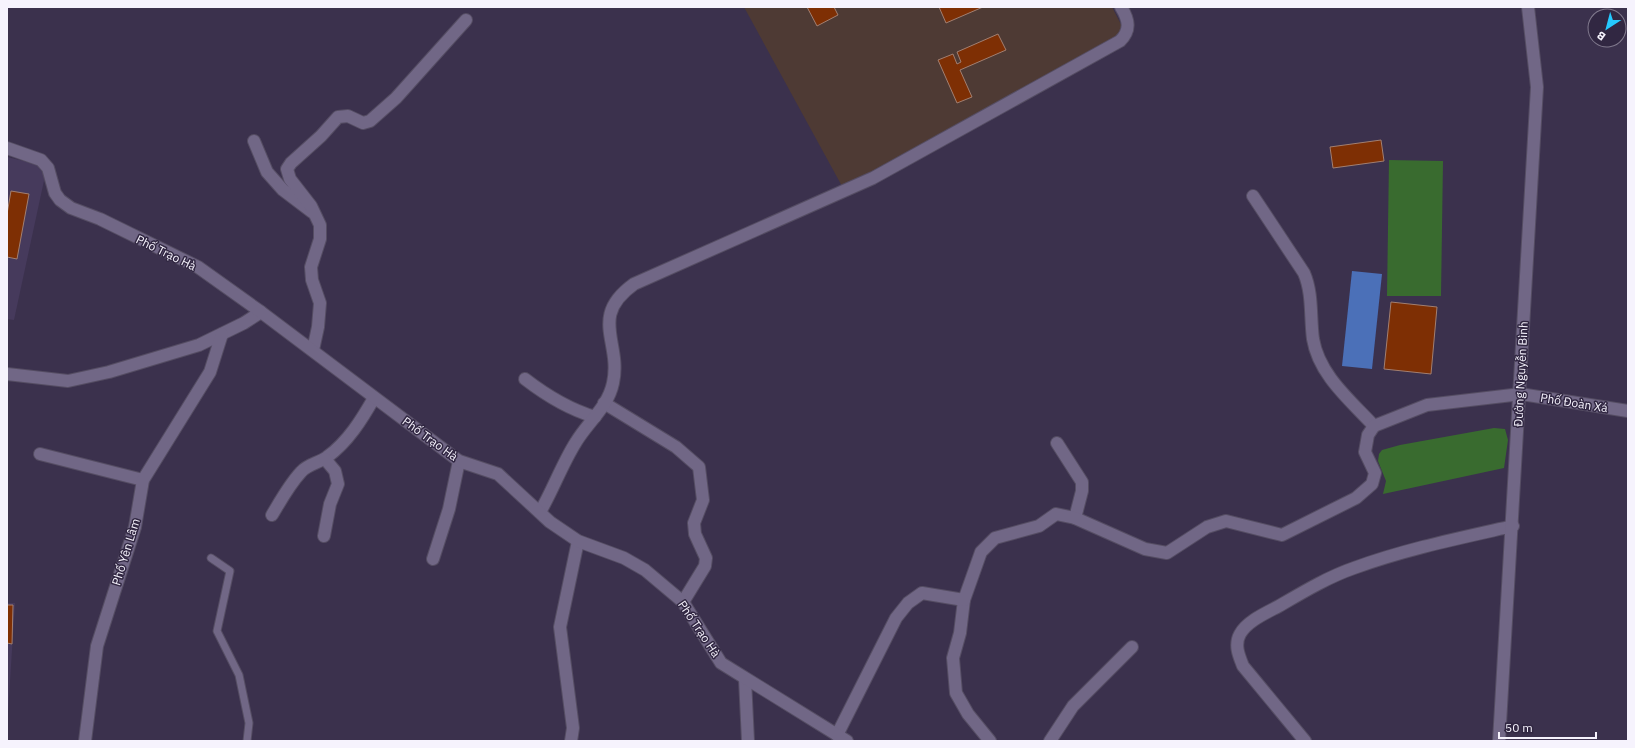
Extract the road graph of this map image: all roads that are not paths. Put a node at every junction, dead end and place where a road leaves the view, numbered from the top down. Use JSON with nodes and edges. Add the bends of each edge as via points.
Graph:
{"nodes":[{"id":1,"x":1121,"y":7,"type":"edge"},
{"id":2,"x":1528,"y":7,"type":"edge"},
{"id":3,"x":466,"y":20,"type":"dead end"},
{"id":4,"x":254,"y":141,"type":"dead end"},
{"id":5,"x":7,"y":148,"type":"edge"},
{"id":6,"x":1253,"y":196,"type":"dead end"},
{"id":7,"x":315,"y":214,"type":"junction"},
{"id":8,"x":261,"y":312,"type":"junction"},
{"id":9,"x":222,"y":334,"type":"junction"},
{"id":10,"x":313,"y":350,"type":"junction"},
{"id":11,"x":7,"y":374,"type":"edge"},
{"id":12,"x":525,"y":379,"type":"dead end"},
{"id":13,"x":1520,"y":394,"type":"junction"},
{"id":14,"x":374,"y":398,"type":"junction"},
{"id":15,"x":604,"y":403,"type":"junction"},
{"id":16,"x":1628,"y":412,"type":"edge"},
{"id":17,"x":594,"y":417,"type":"junction"},
{"id":18,"x":1374,"y":426,"type":"junction"},
{"id":19,"x":1057,"y":442,"type":"dead end"},
{"id":20,"x":40,"y":454,"type":"dead end"},
{"id":21,"x":326,"y":459,"type":"junction"},
{"id":22,"x":459,"y":461,"type":"junction"},
{"id":23,"x":143,"y":480,"type":"junction"},
{"id":24,"x":540,"y":512,"type":"junction"},
{"id":25,"x":272,"y":515,"type":"dead end"},
{"id":26,"x":1075,"y":518,"type":"junction"},
{"id":27,"x":1513,"y":526,"type":"junction"},
{"id":28,"x":324,"y":536,"type":"dead end"},
{"id":29,"x":578,"y":540,"type":"junction"},
{"id":30,"x":211,"y":558,"type":"dead end"},
{"id":31,"x":433,"y":559,"type":"dead end"},
{"id":32,"x":964,"y":600,"type":"junction"},
{"id":33,"x":683,"y":602,"type":"junction"},
{"id":34,"x":1132,"y":648,"type":"dead end"},
{"id":35,"x":745,"y":679,"type":"junction"},
{"id":36,"x":842,"y":738,"type":"edge"},
{"id":37,"x":85,"y":741,"type":"edge"},
{"id":38,"x":246,"y":741,"type":"edge"},
{"id":39,"x":571,"y":741,"type":"edge"},
{"id":40,"x":748,"y":741,"type":"edge"},
{"id":41,"x":990,"y":741,"type":"edge"},
{"id":42,"x":1050,"y":741,"type":"edge"},
{"id":43,"x":1305,"y":741,"type":"edge"},
{"id":44,"x":1499,"y":741,"type":"edge"}],
"edges":[{"from":1,"to":15,"type":"street","via":[[1129,27],[1120,41],[873,178],[634,284],[620,294],[610,310],[609,330],[615,367],[612,386]]},
{"from":2,"to":13,"type":"street","name":"Đường Nguyễn Bình","via":[[1537,87]]},
{"from":3,"to":7,"type":"street","via":[[396,98],[370,121],[362,123],[348,116],[338,117],[289,166],[290,180]]},
{"from":4,"to":7,"type":"street","via":[[267,172],[283,190]]},
{"from":5,"to":8,"type":"street","name":"Phố Trạo Hà","via":[[41,160],[48,168],[55,193],[71,208],[100,219],[198,267]]},
{"from":6,"to":18,"type":"street","via":[[1304,273],[1313,338],[1320,363],[1329,377]]},
{"from":7,"to":10,"type":"street","via":[[320,225],[320,239],[311,266],[321,314]]},
{"from":8,"to":9,"type":"street","via":[[244,324]]},
{"from":8,"to":10,"type":"street","name":"Phố Trạo Hà"},
{"from":9,"to":11,"type":"street","via":[[199,345],[109,372],[68,380]]},
{"from":9,"to":23,"type":"street","name":"Phố Yên Lâm","via":[[210,372]]},
{"from":10,"to":14,"type":"street","name":"Phố Trạo Hà"},
{"from":12,"to":17,"type":"street","via":[[550,399]]},
{"from":13,"to":16,"type":"street","name":"Phố Đoàn Xá"},
{"from":13,"to":18,"type":"street","name":"Phố Đoàn Xá","via":[[1426,405]]},
{"from":13,"to":27,"type":"street","name":"Đường Nguyễn Bình"},
{"from":14,"to":21,"type":"street","via":[[340,447]]},
{"from":14,"to":22,"type":"street","name":"Phố Trạo Hà"},
{"from":15,"to":17,"type":"street"},
{"from":15,"to":33,"type":"street","via":[[676,447],[699,467],[703,500],[694,523],[695,534],[706,558]]},
{"from":17,"to":24,"type":"street","via":[[576,442]]},
{"from":18,"to":26,"type":"street","via":[[1368,435],[1365,452],[1375,473],[1372,484],[1356,498],[1282,535],[1226,521],[1207,527],[1167,553],[1145,548]]},
{"from":19,"to":26,"type":"street","via":[[1082,482]]},
{"from":20,"to":23,"type":"street"},
{"from":21,"to":25,"type":"street","via":[[302,471]]},
{"from":21,"to":28,"type":"street","via":[[335,471],[338,484],[330,504]]},
{"from":22,"to":24,"type":"street","name":"Phố Trạo Hà","via":[[498,474]]},
{"from":22,"to":31,"type":"street","via":[[449,509]]},
{"from":23,"to":37,"type":"street","name":"Phố Yên Lâm","via":[[135,527],[97,646]]},
{"from":24,"to":29,"type":"street","name":"Phố Trạo Hà","via":[[550,522]]},
{"from":26,"to":32,"type":"street","via":[[1056,514],[1039,526],[995,538],[981,552]]},
{"from":27,"to":43,"type":"street","via":[[1423,547],[1354,568],[1317,584],[1252,621],[1240,633],[1237,652],[1243,666]]},
{"from":27,"to":44,"type":"street","name":"Đường Nguyễn Bình"},
{"from":29,"to":33,"type":"street","name":"Phố Trạo Hà","via":[[640,567]]},
{"from":29,"to":39,"type":"street","via":[[560,627],[573,728]]},
{"from":30,"to":38,"type":"lane","via":[[230,571],[217,631],[239,675],[249,723]]},
{"from":32,"to":36,"type":"street","via":[[922,593],[908,603],[896,618]]},
{"from":32,"to":41,"type":"street","via":[[960,633],[953,658],[956,693],[968,714]]},
{"from":33,"to":35,"type":"street","name":"Phố Trạo Hà","via":[[722,663]]},
{"from":34,"to":42,"type":"street","via":[[1073,706]]},
{"from":35,"to":36,"type":"street","name":"Phố Trạo Hà"},
{"from":35,"to":40,"type":"street"}]}
